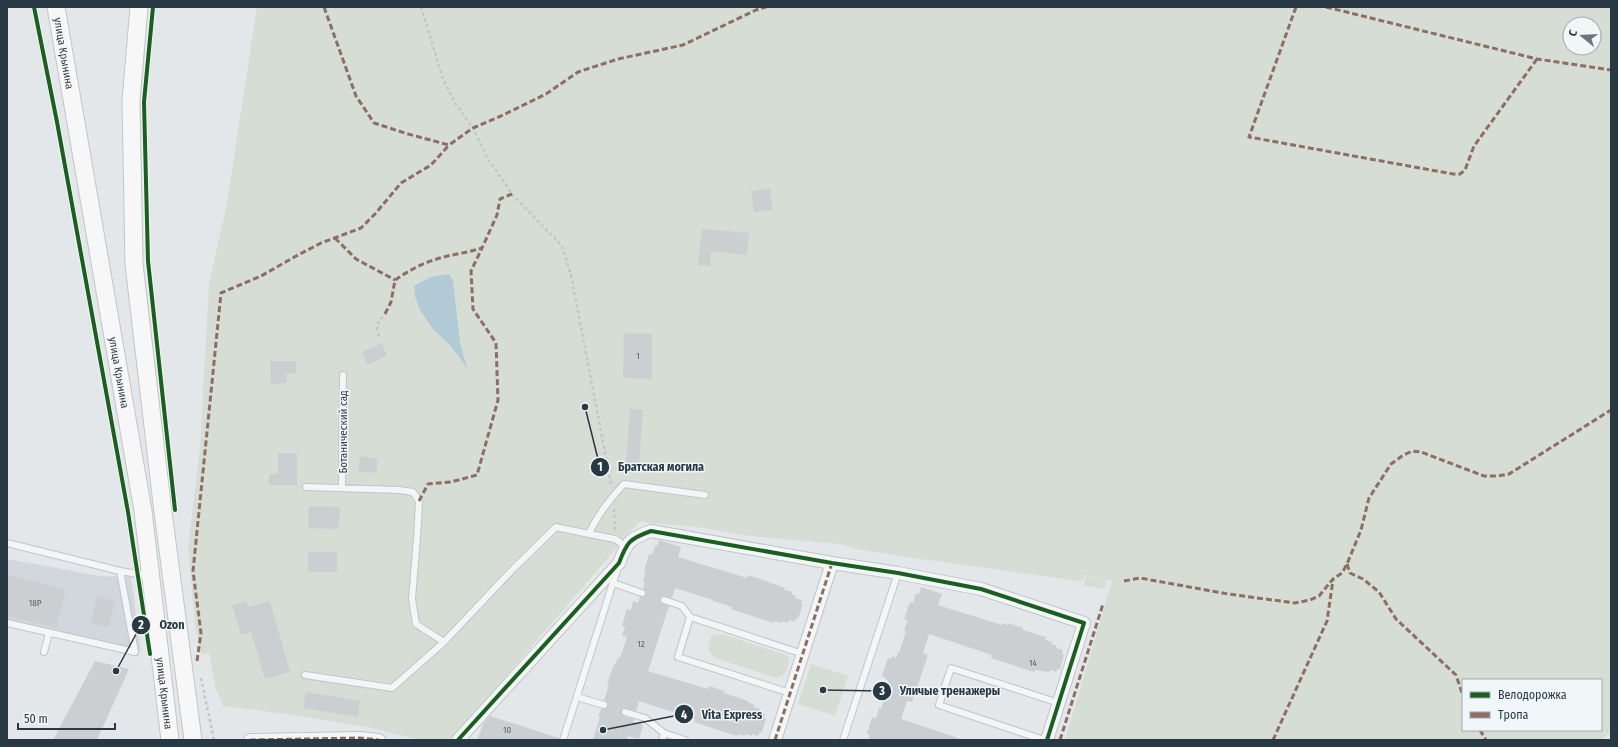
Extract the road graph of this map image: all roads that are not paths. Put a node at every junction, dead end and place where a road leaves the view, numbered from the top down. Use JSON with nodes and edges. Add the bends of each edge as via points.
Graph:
{"nodes":[{"id":1,"x":56,"y":7,"type":"edge"},
{"id":2,"x":139,"y":7,"type":"edge"},
{"id":3,"x":343,"y":375,"type":"dead end"},
{"id":4,"x":306,"y":487,"type":"dead end"},
{"id":5,"x":342,"y":488,"type":"junction"},
{"id":6,"x":705,"y":495,"type":"dead end"},
{"id":7,"x":589,"y":534,"type":"junction"},
{"id":8,"x":7,"y":543,"type":"edge"},
{"id":9,"x":625,"y":546,"type":"junction"},
{"id":10,"x":832,"y":563,"type":"junction"},
{"id":11,"x":619,"y":564,"type":"junction"},
{"id":12,"x":120,"y":571,"type":"junction"},
{"id":13,"x":898,"y":573,"type":"junction"},
{"id":14,"x":151,"y":577,"type":"junction"},
{"id":15,"x":613,"y":583,"type":"junction"},
{"id":16,"x":642,"y":593,"type":"dead end"},
{"id":17,"x":664,"y":600,"type":"dead end"},
{"id":18,"x":690,"y":618,"type":"junction"},
{"id":19,"x":7,"y":623,"type":"edge"},
{"id":20,"x":49,"y":633,"type":"junction"},
{"id":21,"x":444,"y":642,"type":"junction"},
{"id":22,"x":44,"y":652,"type":"dead end"},
{"id":23,"x":803,"y":654,"type":"junction"},
{"id":24,"x":305,"y":675,"type":"dead end"},
{"id":25,"x":790,"y":693,"type":"junction"},
{"id":26,"x":577,"y":697,"type":"junction"},
{"id":27,"x":1059,"y":703,"type":"junction"},
{"id":28,"x":604,"y":705,"type":"dead end"},
{"id":29,"x":625,"y":712,"type":"dead end"},
{"id":30,"x":664,"y":733,"type":"junction"},
{"id":31,"x":170,"y":740,"type":"edge"},
{"id":32,"x":193,"y":740,"type":"edge"},
{"id":33,"x":250,"y":740,"type":"edge"},
{"id":34,"x":378,"y":740,"type":"edge"},
{"id":35,"x":458,"y":740,"type":"edge"},
{"id":36,"x":563,"y":740,"type":"edge"},
{"id":37,"x":662,"y":740,"type":"edge"},
{"id":38,"x":685,"y":740,"type":"edge"},
{"id":39,"x":775,"y":740,"type":"edge"},
{"id":40,"x":843,"y":740,"type":"edge"},
{"id":41,"x":1046,"y":740,"type":"edge"}],
"edges":[{"from":1,"to":14,"type":"main road","name":"улица Крынина","via":[[143,511]]},
{"from":2,"to":32,"type":"main road","name":"улица Крынина","via":[[131,101],[134,264]]},
{"from":3,"to":5,"type":"lane","name":"Ботанический сад"},
{"from":4,"to":5,"type":"lane"},
{"from":5,"to":21,"type":"lane","via":[[413,492],[419,501],[412,599],[416,624]]},
{"from":6,"to":7,"type":"lane","via":[[624,484],[593,523]]},
{"from":7,"to":9,"type":"lane","via":[[615,539]]},
{"from":7,"to":21,"type":"lane","via":[[556,527]]},
{"from":8,"to":12,"type":"lane"},
{"from":9,"to":10,"type":"street","via":[[636,536],[651,531]]},
{"from":9,"to":11,"type":"street"},
{"from":10,"to":13,"type":"street"},
{"from":10,"to":23,"type":"street"},
{"from":11,"to":15,"type":"lane"},
{"from":11,"to":35,"type":"street"},
{"from":12,"to":14,"type":"lane"},
{"from":12,"to":20,"type":"lane","via":[[135,652]]},
{"from":13,"to":27,"type":"street","via":[[981,589],[1084,623]]},
{"from":13,"to":40,"type":"lane"},
{"from":14,"to":31,"type":"main road","name":"улица Крынина"},
{"from":15,"to":16,"type":"lane"},
{"from":15,"to":26,"type":"lane"},
{"from":17,"to":18,"type":"lane","via":[[682,606]]},
{"from":18,"to":23,"type":"lane"},
{"from":18,"to":25,"type":"lane","via":[[678,657]]},
{"from":19,"to":20,"type":"lane"},
{"from":20,"to":22,"type":"lane"},
{"from":21,"to":24,"type":"lane","via":[[392,688]]},
{"from":23,"to":25,"type":"street"},
{"from":25,"to":39,"type":"street"},
{"from":26,"to":28,"type":"lane"},
{"from":26,"to":36,"type":"lane"},
{"from":27,"to":41,"type":"street"},
{"from":27,"to":41,"type":"lane","via":[[951,668],[939,706]]},
{"from":29,"to":30,"type":"lane","via":[[645,718]]},
{"from":30,"to":37,"type":"lane"},
{"from":30,"to":38,"type":"lane"},
{"from":33,"to":34,"type":"street"}]}
